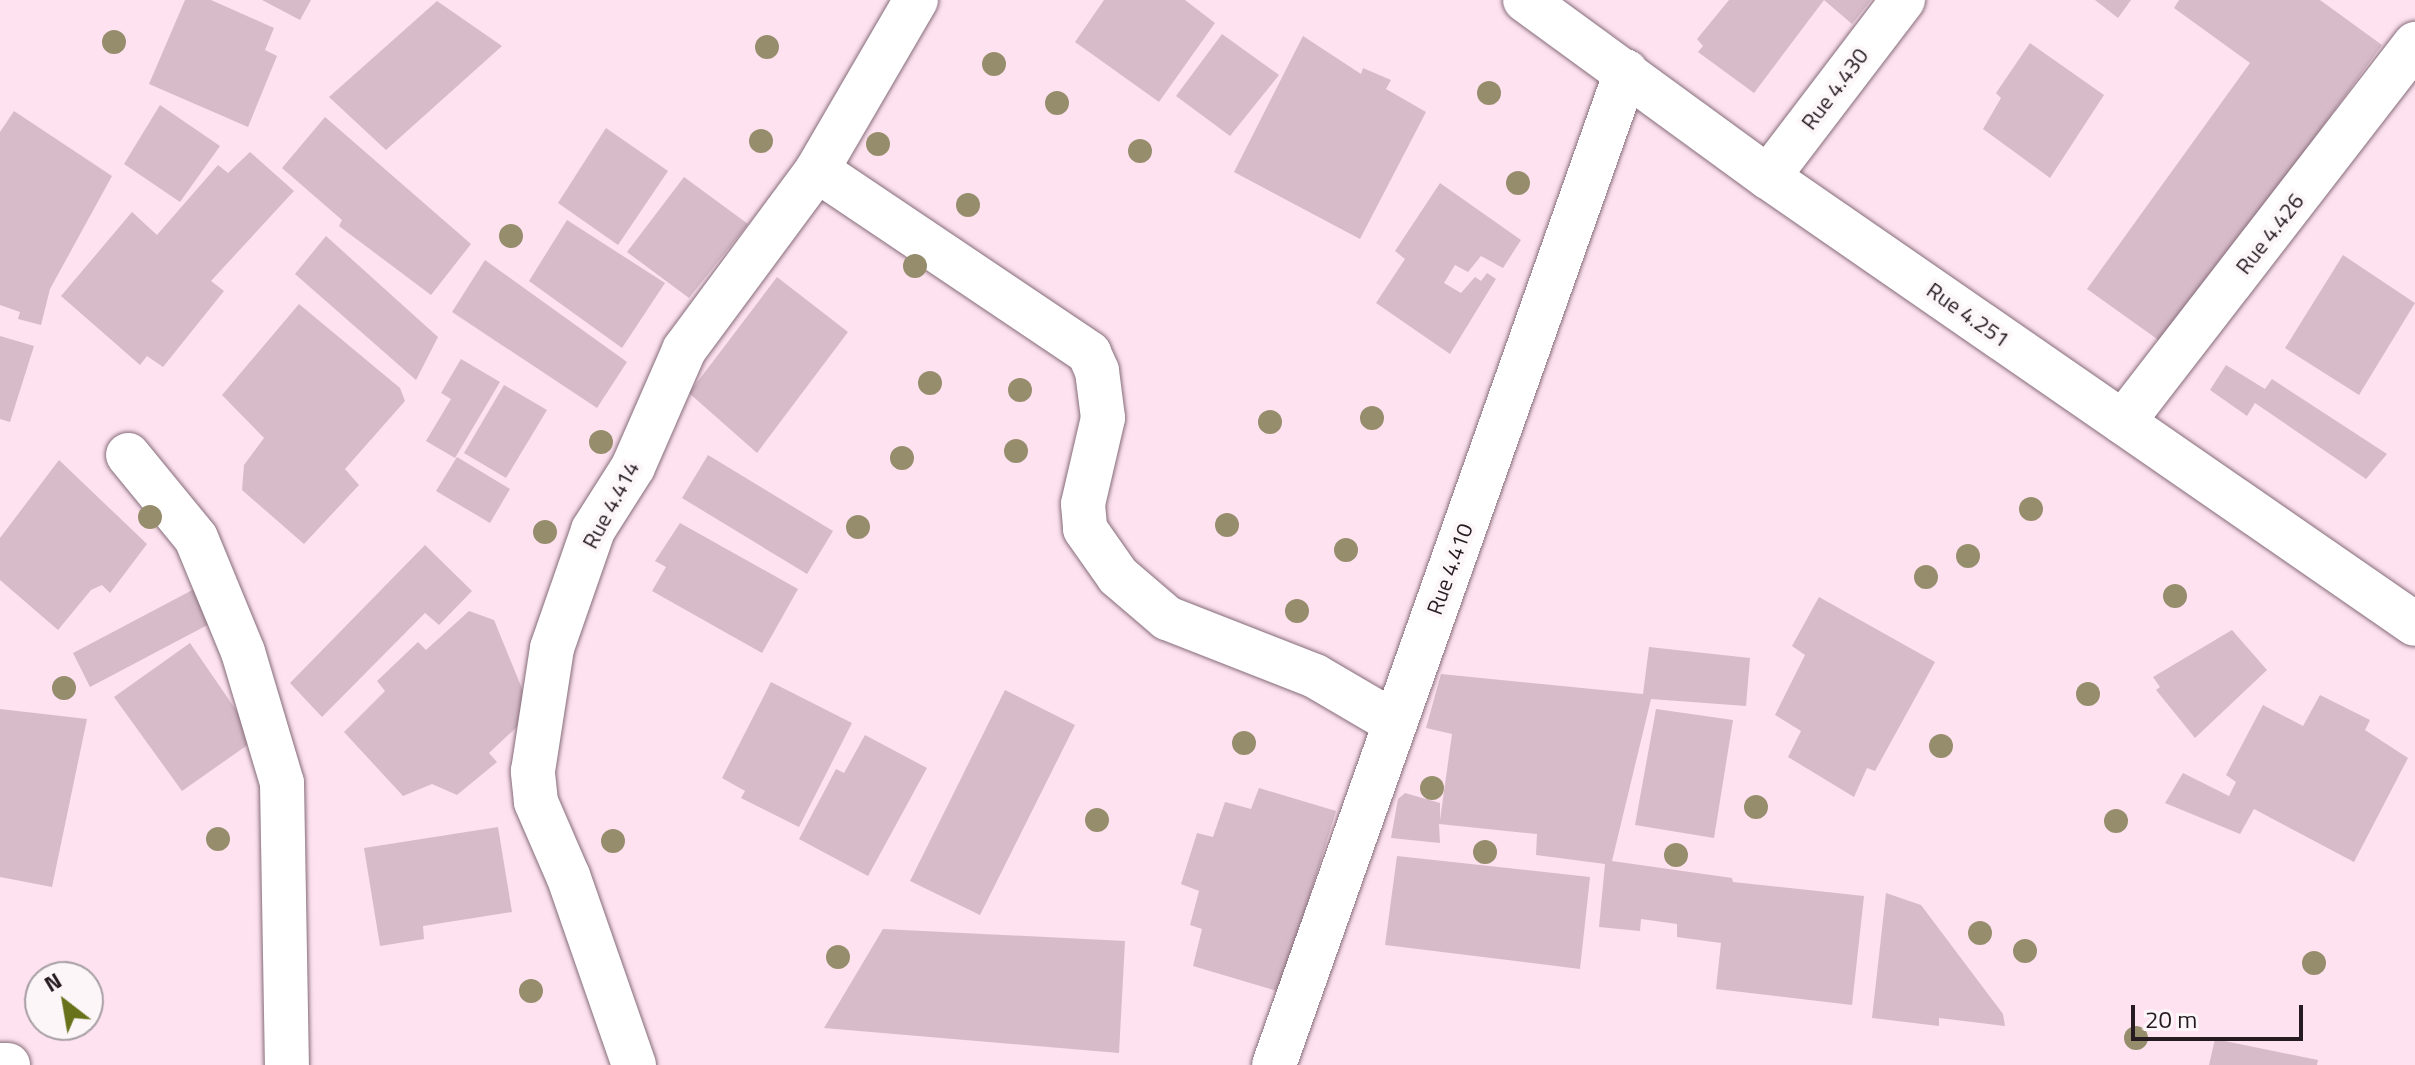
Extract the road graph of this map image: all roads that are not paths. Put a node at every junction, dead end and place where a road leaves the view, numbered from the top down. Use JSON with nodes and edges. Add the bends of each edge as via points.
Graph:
{"nodes":[{"id":1,"x":916,"y":0,"type":"edge"},
{"id":2,"x":1525,"y":0,"type":"edge"},
{"id":3,"x":1903,"y":0,"type":"edge"},
{"id":4,"x":2415,"y":44,"type":"edge"},
{"id":5,"x":1626,"y":72,"type":"junction"},
{"id":6,"x":817,"y":170,"type":"junction"},
{"id":7,"x":1768,"y":177,"type":"junction"},
{"id":8,"x":2123,"y":422,"type":"junction"},
{"id":9,"x":128,"y":455,"type":"dead end"},
{"id":10,"x":2415,"y":624,"type":"edge"},
{"id":11,"x":1395,"y":723,"type":"junction"},
{"id":12,"x":0,"y":1065,"type":"edge"},
{"id":13,"x":8,"y":1065,"type":"edge"},
{"id":14,"x":287,"y":1065,"type":"edge"},
{"id":15,"x":634,"y":1065,"type":"edge"},
{"id":16,"x":1274,"y":1065,"type":"edge"}],
"edges":[{"from":1,"to":6,"type":"street","name":"Rue 4.414"},
{"from":2,"to":5,"type":"street","name":"Rue 4.251"},
{"from":3,"to":7,"type":"street","name":"Rue 4.430"},
{"from":4,"to":8,"type":"street","name":"Rue 4.426"},
{"from":5,"to":7,"type":"street","name":"Rue 4.251"},
{"from":5,"to":11,"type":"street","name":"Rue 4.410"},
{"from":6,"to":11,"type":"street","via":[[1089,353],[1097,371],[1103,418],[1083,504],[1085,529],[1118,576],[1167,618],[1315,676]]},
{"from":6,"to":15,"type":"street","name":"Rue 4.414","via":[[684,350],[633,467],[593,530],[552,648],[533,771],[536,802],[568,876]]},
{"from":7,"to":8,"type":"street","name":"Rue 4.251"},
{"from":8,"to":10,"type":"street","name":"Rue 4.251"},
{"from":9,"to":14,"type":"street","via":[[196,538],[243,652],[282,783]]},
{"from":11,"to":16,"type":"street","name":"Rue 4.410"},
{"from":12,"to":13,"type":"street"}]}
